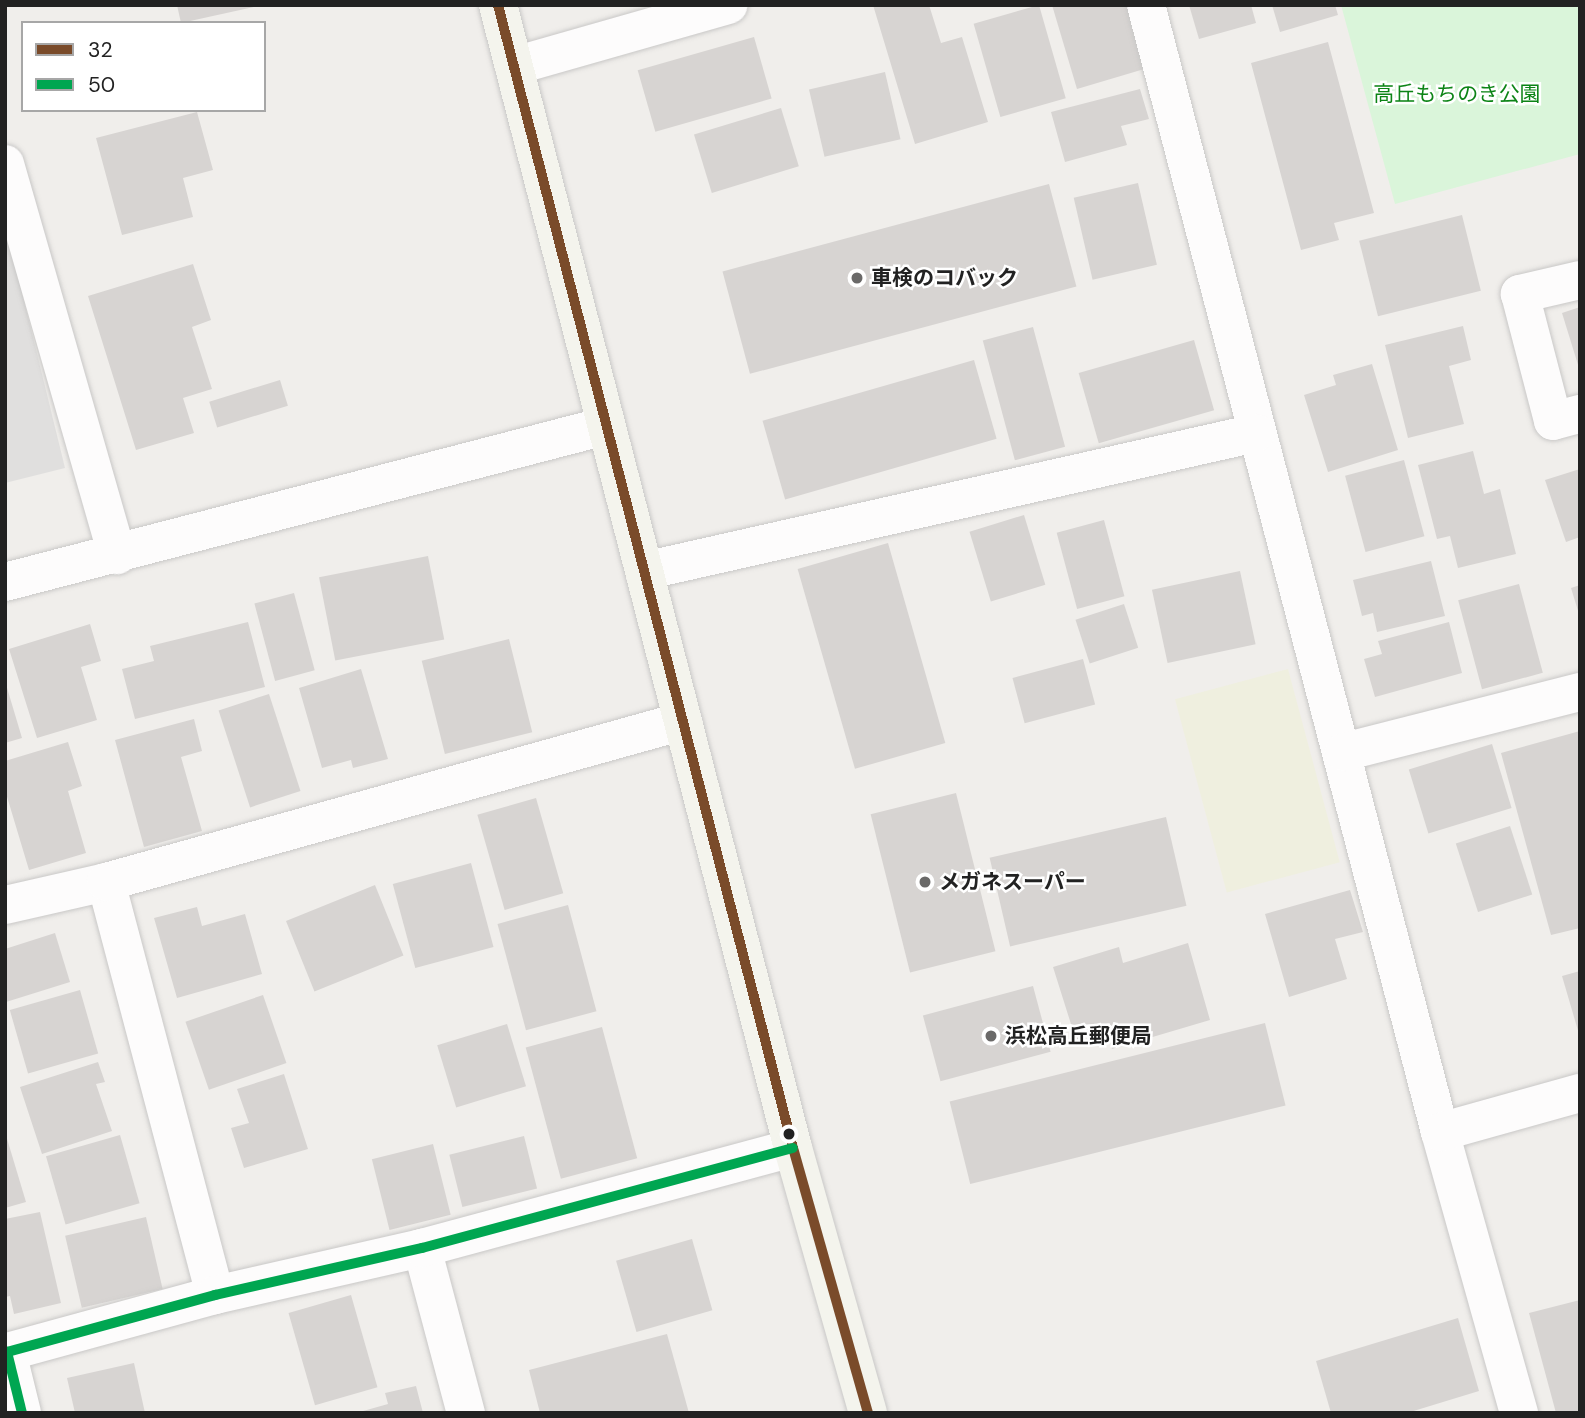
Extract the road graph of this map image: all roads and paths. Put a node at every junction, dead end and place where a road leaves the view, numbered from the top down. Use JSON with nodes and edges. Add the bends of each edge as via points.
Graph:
{"nodes":[{"id":1,"x":498,"y":5,"type":"edge"},
{"id":2,"x":728,"y":5,"type":"edge"},
{"id":3,"x":1146,"y":5,"type":"edge"},
{"id":4,"x":514,"y":65,"type":"junction"},
{"id":5,"x":5,"y":164,"type":"edge"},
{"id":6,"x":1580,"y":280,"type":"edge"},
{"id":7,"x":1580,"y":414,"type":"edge"},
{"id":8,"x":605,"y":426,"type":"junction"},
{"id":9,"x":1256,"y":433,"type":"junction"},
{"id":10,"x":117,"y":555,"type":"junction"},
{"id":11,"x":644,"y":571,"type":"junction"},
{"id":12,"x":5,"y":582,"type":"edge"},
{"id":13,"x":1580,"y":692,"type":"edge"},
{"id":14,"x":683,"y":721,"type":"junction"},
{"id":15,"x":1344,"y":752,"type":"junction"},
{"id":16,"x":106,"y":882,"type":"junction"},
{"id":17,"x":5,"y":905,"type":"edge"},
{"id":18,"x":1580,"y":1093,"type":"edge"},
{"id":19,"x":1440,"y":1132,"type":"junction"},
{"id":20,"x":793,"y":1147,"type":"junction"},
{"id":21,"x":422,"y":1248,"type":"junction"},
{"id":22,"x":215,"y":1295,"type":"junction"},
{"id":23,"x":22,"y":1413,"type":"edge"},
{"id":24,"x":466,"y":1413,"type":"edge"},
{"id":25,"x":868,"y":1413,"type":"edge"},
{"id":26,"x":1519,"y":1413,"type":"edge"}],
"edges":[{"from":1,"to":4,"type":"street"},
{"from":2,"to":4,"type":"street"},
{"from":3,"to":9,"type":"street"},
{"from":4,"to":8,"type":"street"},
{"from":5,"to":10,"type":"street"},
{"from":6,"to":7,"type":"street","via":[[1520,294],[1553,421]]},
{"from":8,"to":10,"type":"street"},
{"from":8,"to":11,"type":"street"},
{"from":9,"to":11,"type":"street"},
{"from":9,"to":15,"type":"street"},
{"from":10,"to":12,"type":"street"},
{"from":11,"to":14,"type":"street"},
{"from":13,"to":15,"type":"street"},
{"from":14,"to":16,"type":"street"},
{"from":14,"to":20,"type":"street"},
{"from":15,"to":19,"type":"street"},
{"from":16,"to":17,"type":"street"},
{"from":16,"to":22,"type":"street"},
{"from":18,"to":19,"type":"street"},
{"from":19,"to":26,"type":"street"},
{"from":20,"to":21,"type":"street"},
{"from":20,"to":25,"type":"street"},
{"from":21,"to":22,"type":"street"},
{"from":21,"to":24,"type":"street"},
{"from":22,"to":23,"type":"street","via":[[7,1352]]}]}
